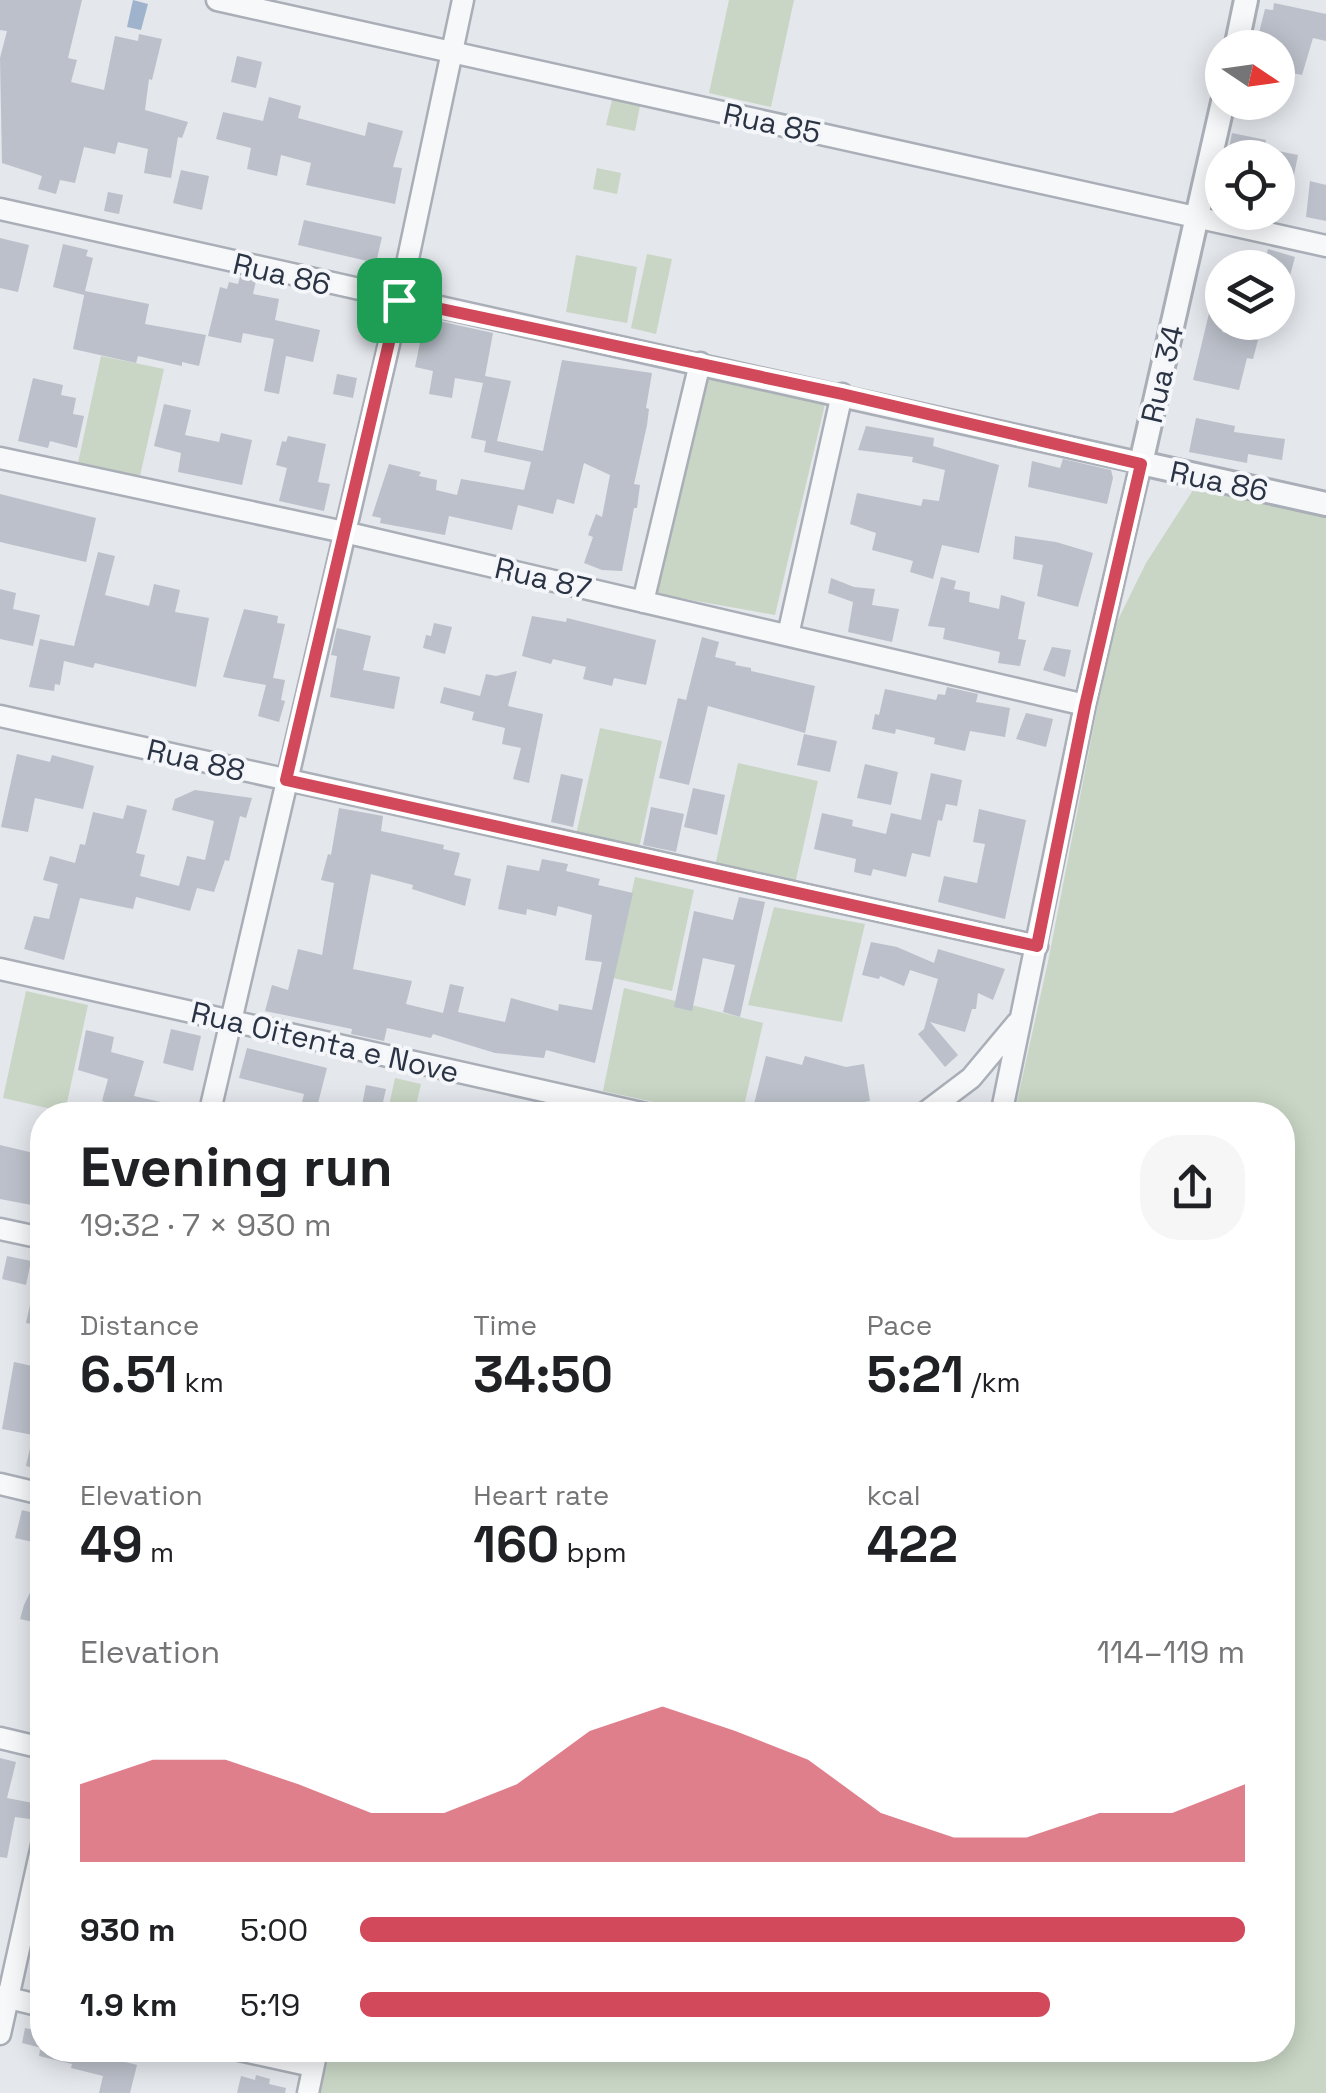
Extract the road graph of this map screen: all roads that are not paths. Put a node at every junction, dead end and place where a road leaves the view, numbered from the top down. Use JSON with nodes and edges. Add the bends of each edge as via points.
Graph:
{"nodes":[{"id":1,"x":217,"y":0,"type":"edge"},
{"id":2,"x":463,"y":0,"type":"edge"},
{"id":3,"x":1246,"y":0,"type":"edge"},
{"id":4,"x":1240,"y":30,"type":"edge"},
{"id":5,"x":452,"y":53,"type":"junction"},
{"id":6,"x":1219,"y":120,"type":"edge"},
{"id":7,"x":0,"y":209,"type":"edge"},
{"id":8,"x":1198,"y":217,"type":"junction"},
{"id":9,"x":1326,"y":246,"type":"edge"},
{"id":10,"x":399,"y":300,"type":"junction"},
{"id":11,"x":700,"y":363,"type":"junction"},
{"id":12,"x":842,"y":394,"type":"junction"},
{"id":13,"x":0,"y":458,"type":"edge"},
{"id":14,"x":1141,"y":464,"type":"junction"},
{"id":15,"x":1326,"y":504,"type":"edge"},
{"id":16,"x":344,"y":532,"type":"junction"},
{"id":17,"x":643,"y":602,"type":"junction"},
{"id":18,"x":788,"y":635,"type":"junction"},
{"id":19,"x":1085,"y":706,"type":"junction"},
{"id":20,"x":0,"y":716,"type":"edge"},
{"id":21,"x":286,"y":780,"type":"junction"},
{"id":22,"x":1037,"y":946,"type":"junction"},
{"id":23,"x":0,"y":969,"type":"edge"},
{"id":24,"x":1021,"y":1017,"type":"junction"},
{"id":25,"x":230,"y":1022,"type":"junction"},
{"id":26,"x":212,"y":1102,"type":"edge"},
{"id":27,"x":591,"y":1102,"type":"edge"},
{"id":28,"x":939,"y":1102,"type":"edge"},
{"id":29,"x":1004,"y":1102,"type":"edge"},
{"id":30,"x":0,"y":1229,"type":"edge"},
{"id":31,"x":30,"y":1235,"type":"edge"},
{"id":32,"x":0,"y":1484,"type":"edge"},
{"id":33,"x":30,"y":1491,"type":"edge"},
{"id":34,"x":0,"y":1738,"type":"edge"},
{"id":35,"x":30,"y":1745,"type":"edge"},
{"id":36,"x":30,"y":1893,"type":"edge"},
{"id":37,"x":4,"y":1997,"type":"edge"},
{"id":38,"x":30,"y":2003,"type":"edge"},
{"id":39,"x":0,"y":2034,"type":"edge"},
{"id":40,"x":313,"y":2062,"type":"edge"},
{"id":41,"x":308,"y":2093,"type":"edge"}],
"edges":[{"from":1,"to":5,"type":"street","name":"Rua 85"},
{"from":2,"to":5,"type":"street"},
{"from":3,"to":4,"type":"street"},
{"from":5,"to":8,"type":"street","name":"Rua 85"},
{"from":5,"to":10,"type":"street"},
{"from":6,"to":8,"type":"street","name":"Rua 34"},
{"from":7,"to":10,"type":"street","name":"Rua 86"},
{"from":8,"to":9,"type":"street","name":"Rua 85"},
{"from":8,"to":14,"type":"street","name":"Rua 34"},
{"from":10,"to":11,"type":"street","name":"Rua 86"},
{"from":10,"to":16,"type":"street"},
{"from":11,"to":12,"type":"street","name":"Rua 86"},
{"from":11,"to":17,"type":"street"},
{"from":12,"to":14,"type":"street","name":"Rua 86"},
{"from":12,"to":18,"type":"street"},
{"from":13,"to":16,"type":"street","name":"Rua 87"},
{"from":14,"to":15,"type":"street","name":"Rua 86"},
{"from":14,"to":19,"type":"street","name":"Rua 34"},
{"from":16,"to":17,"type":"street","name":"Rua 87"},
{"from":16,"to":21,"type":"street"},
{"from":17,"to":18,"type":"street","name":"Rua 87"},
{"from":18,"to":19,"type":"street","name":"Rua 87"},
{"from":19,"to":22,"type":"street","name":"Rua 34"},
{"from":20,"to":21,"type":"street","name":"Rua 88"},
{"from":21,"to":22,"type":"street","name":"Rua 88"},
{"from":21,"to":25,"type":"street"},
{"from":22,"to":24,"type":"street","name":"Rua 34"},
{"from":23,"to":25,"type":"street","name":"Rua Oitenta e Nove"},
{"from":24,"to":28,"type":"street","via":[[970,1078]]},
{"from":24,"to":29,"type":"street","name":"Rua 34"},
{"from":25,"to":26,"type":"street"},
{"from":25,"to":27,"type":"street","name":"Rua Oitenta e Nove"},
{"from":30,"to":31,"type":"street"},
{"from":32,"to":33,"type":"street"},
{"from":34,"to":35,"type":"street"},
{"from":36,"to":37,"type":"street"},
{"from":37,"to":38,"type":"street"},
{"from":37,"to":39,"type":"street"},
{"from":40,"to":41,"type":"street"}]}
